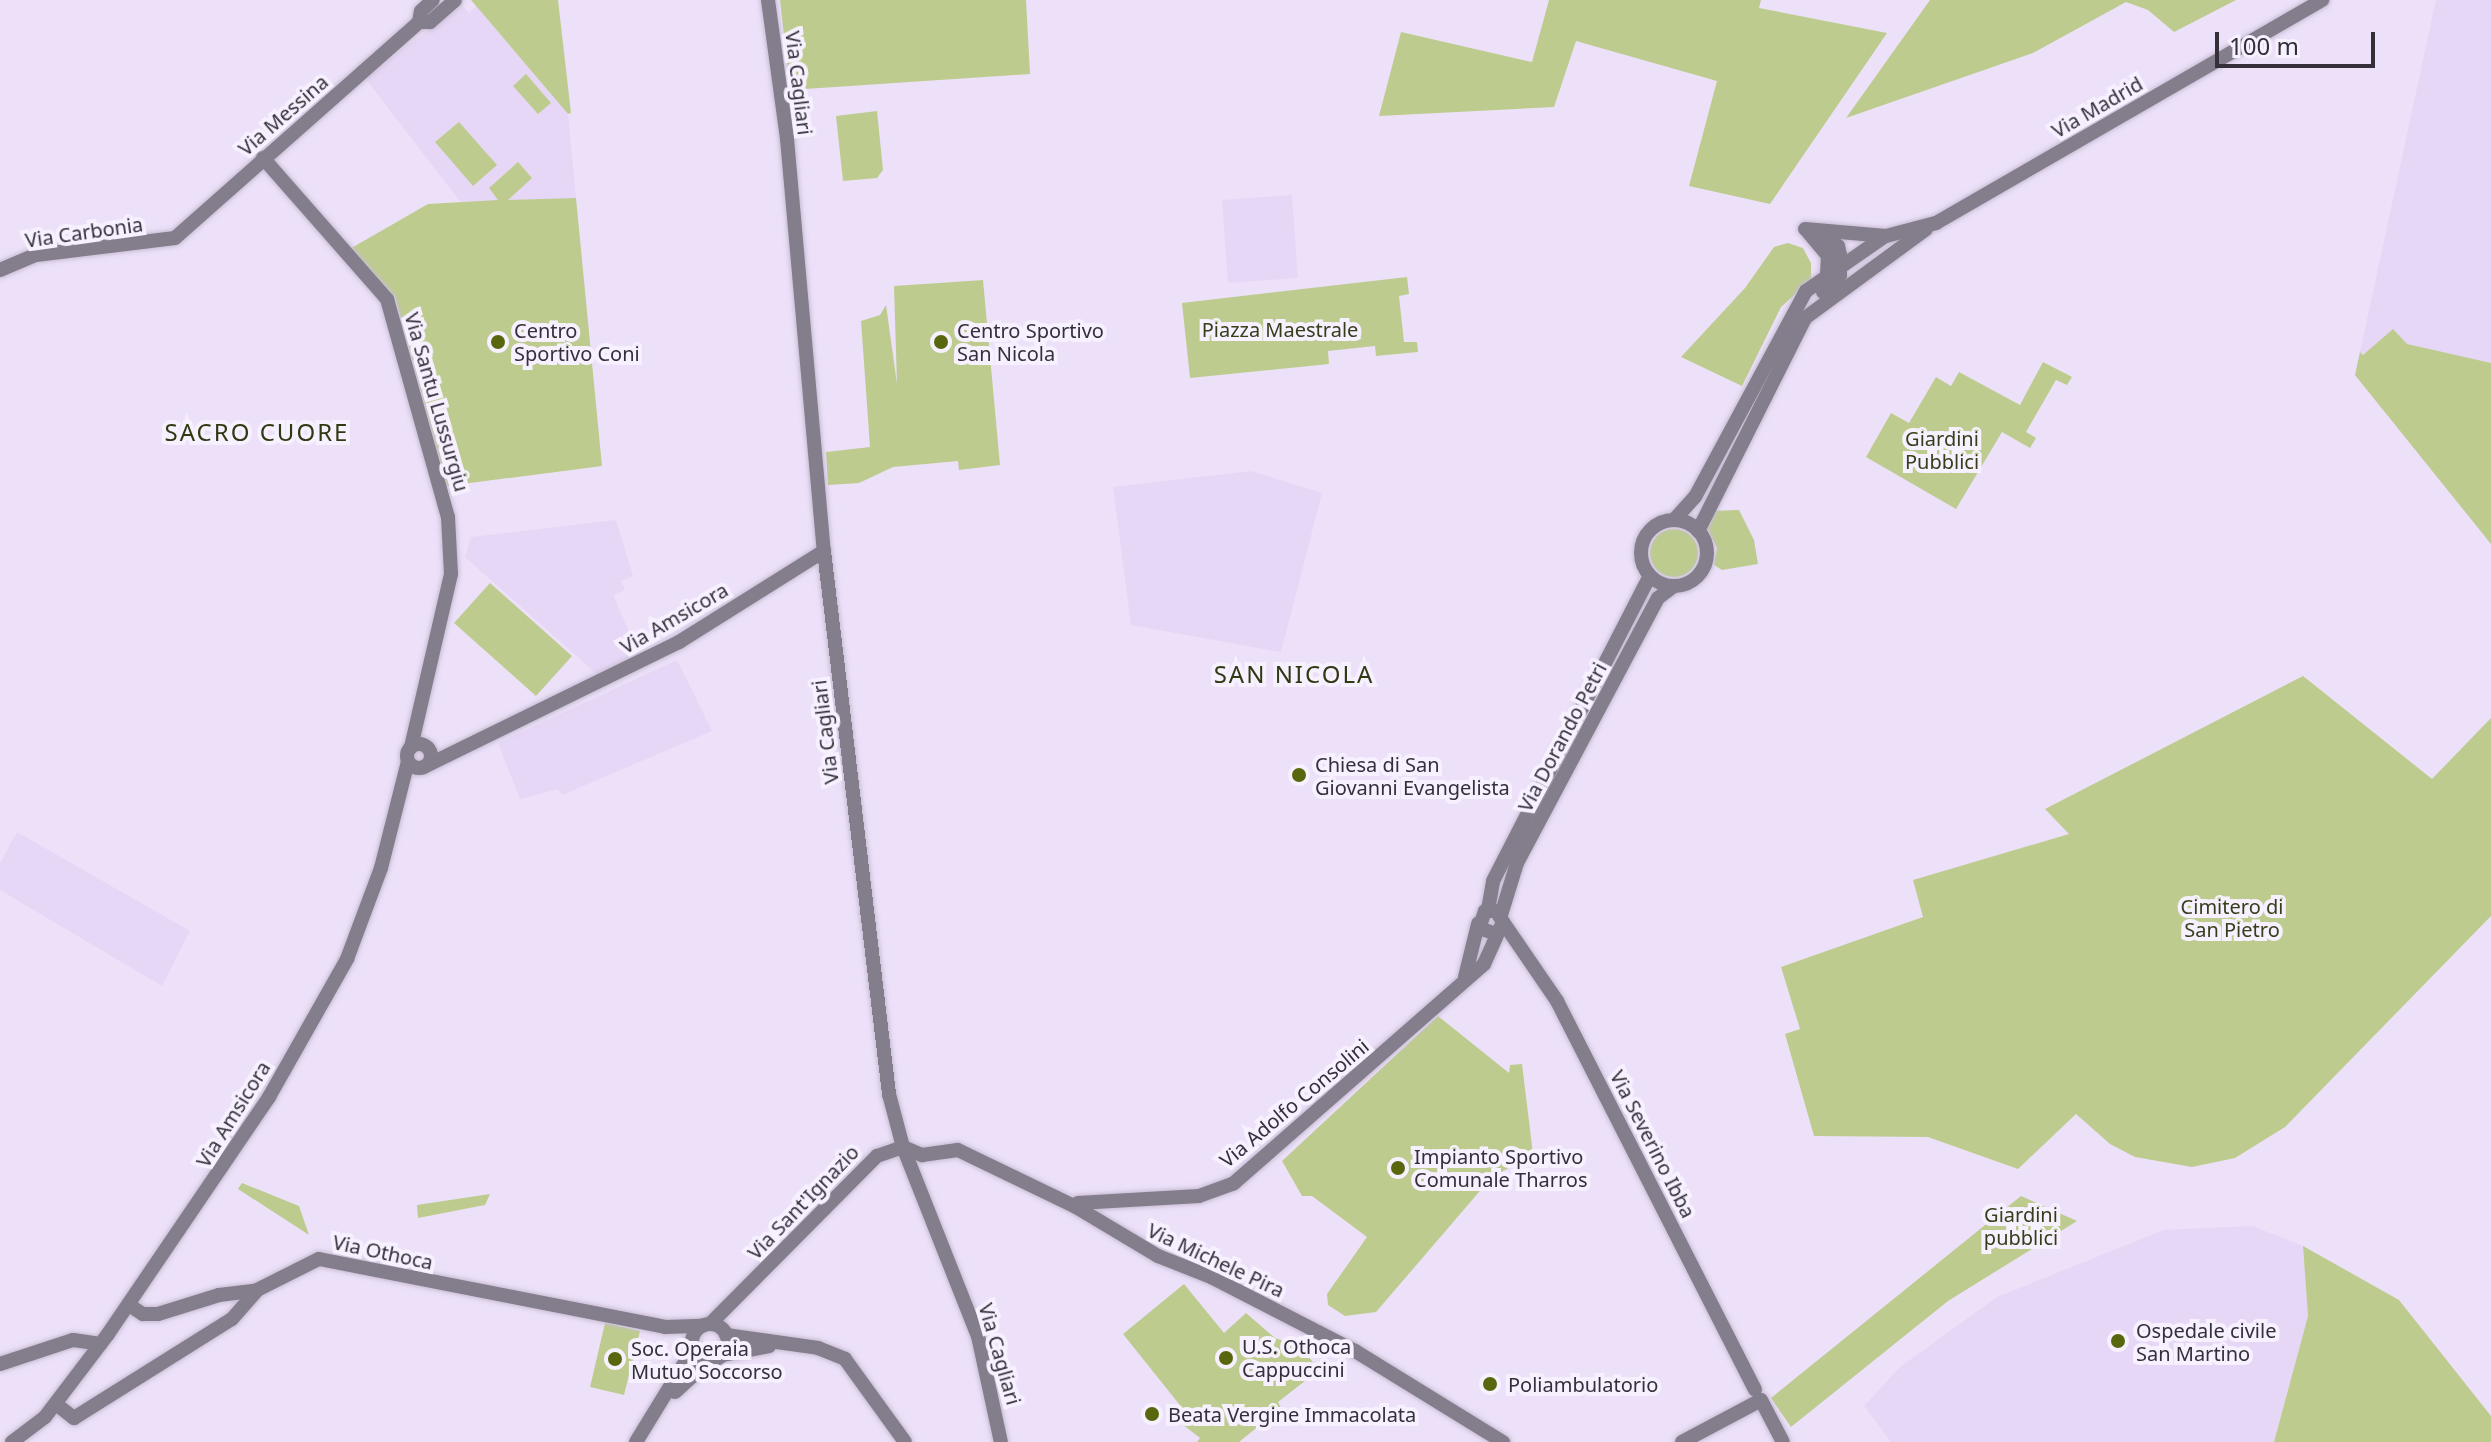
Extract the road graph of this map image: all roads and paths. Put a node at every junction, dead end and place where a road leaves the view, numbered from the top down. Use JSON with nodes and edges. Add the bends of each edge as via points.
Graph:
{"nodes":[{"id":1,"x":433,"y":0,"type":"edge"},
{"id":2,"x":455,"y":0,"type":"edge"},
{"id":3,"x":768,"y":0,"type":"edge"},
{"id":4,"x":2322,"y":0,"type":"edge"},
{"id":5,"x":419,"y":22,"type":"junction"},
{"id":6,"x":263,"y":158,"type":"junction"},
{"id":7,"x":1936,"y":223,"type":"junction"},
{"id":8,"x":1805,"y":229,"type":"junction"},
{"id":9,"x":1886,"y":236,"type":"junction"},
{"id":10,"x":175,"y":238,"type":"joint"},
{"id":11,"x":1904,"y":244,"type":"junction"},
{"id":12,"x":1840,"y":264,"type":"junction"},
{"id":13,"x":0,"y":270,"type":"edge"},
{"id":14,"x":1827,"y":273,"type":"junction"},
{"id":15,"x":1805,"y":318,"type":"junction"},
{"id":16,"x":1674,"y":520,"type":"junction"},
{"id":17,"x":1698,"y":531,"type":"junction"},
{"id":18,"x":824,"y":551,"type":"junction"},
{"id":19,"x":1650,"y":576,"type":"junction"},
{"id":20,"x":1674,"y":586,"type":"junction"},
{"id":21,"x":421,"y":756,"type":"junction"},
{"id":22,"x":1497,"y":920,"type":"junction"},
{"id":23,"x":1465,"y":977,"type":"junction"},
{"id":24,"x":903,"y":1147,"type":"junction"},
{"id":25,"x":1076,"y":1207,"type":"junction"},
{"id":26,"x":257,"y":1290,"type":"junction"},
{"id":27,"x":740,"y":1298,"type":"junction"},
{"id":28,"x":129,"y":1305,"type":"junction"},
{"id":29,"x":706,"y":1325,"type":"junction"},
{"id":30,"x":667,"y":1327,"type":"junction"},
{"id":31,"x":726,"y":1335,"type":"junction"},
{"id":32,"x":779,"y":1343,"type":"junction"},
{"id":33,"x":101,"y":1344,"type":"junction"},
{"id":34,"x":692,"y":1346,"type":"junction"},
{"id":35,"x":716,"y":1358,"type":"junction"},
{"id":36,"x":0,"y":1364,"type":"edge"},
{"id":37,"x":1755,"y":1390,"type":"dead end"},
{"id":38,"x":666,"y":1400,"type":"junction"},
{"id":39,"x":56,"y":1404,"type":"junction"},
{"id":40,"x":12,"y":1442,"type":"edge"},
{"id":41,"x":636,"y":1442,"type":"edge"},
{"id":42,"x":905,"y":1442,"type":"edge"},
{"id":43,"x":1001,"y":1442,"type":"edge"},
{"id":44,"x":1503,"y":1442,"type":"edge"},
{"id":45,"x":1682,"y":1442,"type":"edge"},
{"id":46,"x":1783,"y":1442,"type":"edge"}],
"edges":[{"from":1,"to":5,"type":"street","name":"Via Messina","via":[[421,11]]},
{"from":2,"to":5,"type":"street","name":"Via Messina","via":[[430,22]]},
{"from":3,"to":18,"type":"street","name":"Via Cagliari","via":[[787,139]]},
{"from":4,"to":7,"type":"street","name":"Via Madrid"},
{"from":5,"to":6,"type":"street","name":"Via Messina"},
{"from":6,"to":10,"type":"street","name":"Via Messina"},
{"from":6,"to":21,"type":"street","name":"Via Santu Lussurgiu","via":[[387,299],[448,517],[451,574],[423,701]]},
{"from":7,"to":9,"type":"street","name":"Via Madrid"},
{"from":7,"to":11,"type":"street"},
{"from":8,"to":9,"type":"street"},
{"from":8,"to":12,"type":"street","via":[[1838,246]]},
{"from":8,"to":14,"type":"street","via":[[1823,246]]},
{"from":9,"to":12,"type":"street"},
{"from":10,"to":13,"type":"street","name":"Via Carbonia","via":[[36,255]]},
{"from":11,"to":12,"type":"street","via":[[1854,269]]},
{"from":11,"to":15,"type":"street"},
{"from":12,"to":14,"type":"street"},
{"from":12,"to":15,"type":"street","via":[[1840,275],[1813,301]]},
{"from":14,"to":16,"type":"street","via":[[1792,311],[1695,497]]},
{"from":15,"to":17,"type":"street"},
{"from":16,"to":17,"type":"street"},
{"from":16,"to":19,"type":"street","via":[[1646,535],[1641,556]]},
{"from":17,"to":20,"type":"street","via":[[1707,549],[1703,569],[1690,582]]},
{"from":18,"to":21,"type":"street","name":"Via Amsicora","via":[[679,642],[453,754]]},
{"from":18,"to":24,"type":"street","name":"Via Cagliari","via":[[870,955],[889,1094]]},
{"from":19,"to":20,"type":"street"},
{"from":19,"to":22,"type":"street","name":"Via Dorando Petri","via":[[1493,881]]},
{"from":20,"to":22,"type":"street","name":"Via Dorando Petri","via":[[1658,598],[1524,851]]},
{"from":21,"to":28,"type":"street","name":"Via Amsicora","via":[[399,799],[347,959],[225,1166]]},
{"from":22,"to":23,"type":"street","name":"Via Adolfo Consolini","via":[[1487,960]]},
{"from":22,"to":23,"type":"street","via":[[1478,924]]},
{"from":22,"to":37,"type":"street","name":"Via Severino Ibba","via":[[1557,1001]]},
{"from":23,"to":25,"type":"street","name":"Via Adolfo Consolini","via":[[1234,1183],[1199,1196]]},
{"from":24,"to":25,"type":"street","name":"Via Michele Pira","via":[[922,1155],[958,1150]]},
{"from":24,"to":27,"type":"street","name":"Via Sant'Ignazio","via":[[877,1156]]},
{"from":24,"to":43,"type":"street","name":"Via Cagliari","via":[[978,1336]]},
{"from":25,"to":44,"type":"street","name":"Via Michele Pira","via":[[1158,1256],[1355,1351]]},
{"from":26,"to":28,"type":"street","via":[[219,1295],[158,1314],[143,1314]]},
{"from":26,"to":30,"type":"street","name":"Via Othoca","via":[[319,1259]]},
{"from":26,"to":39,"type":"street","name":"Via Othoca","via":[[232,1319],[74,1418]]},
{"from":27,"to":29,"type":"street","name":"Via Sant'Ignazio"},
{"from":27,"to":31,"type":"street","name":"Via Sant'Ignazio"},
{"from":28,"to":33,"type":"street","name":"Via Amsicora"},
{"from":29,"to":30,"type":"street","name":"Via Othoca"},
{"from":29,"to":31,"type":"street"},
{"from":29,"to":34,"type":"street","name":"Via Sant'Ignazio"},
{"from":30,"to":34,"type":"street","name":"Via Othoca"},
{"from":31,"to":32,"type":"street"},
{"from":31,"to":35,"type":"street","name":"Via Sant'Ignazio"},
{"from":32,"to":35,"type":"street"},
{"from":32,"to":42,"type":"street","via":[[818,1348],[845,1359]]},
{"from":33,"to":36,"type":"street","via":[[73,1340]]},
{"from":33,"to":39,"type":"street","name":"Via Amsicora"},
{"from":34,"to":35,"type":"street","name":"Via Othoca"},
{"from":34,"to":38,"type":"street","name":"Via Sant'Ignazio"},
{"from":35,"to":38,"type":"street"},
{"from":38,"to":41,"type":"street"},
{"from":39,"to":40,"type":"street","name":"Via Amsicora"},
{"from":45,"to":46,"type":"street","via":[[1761,1400]]}]}
